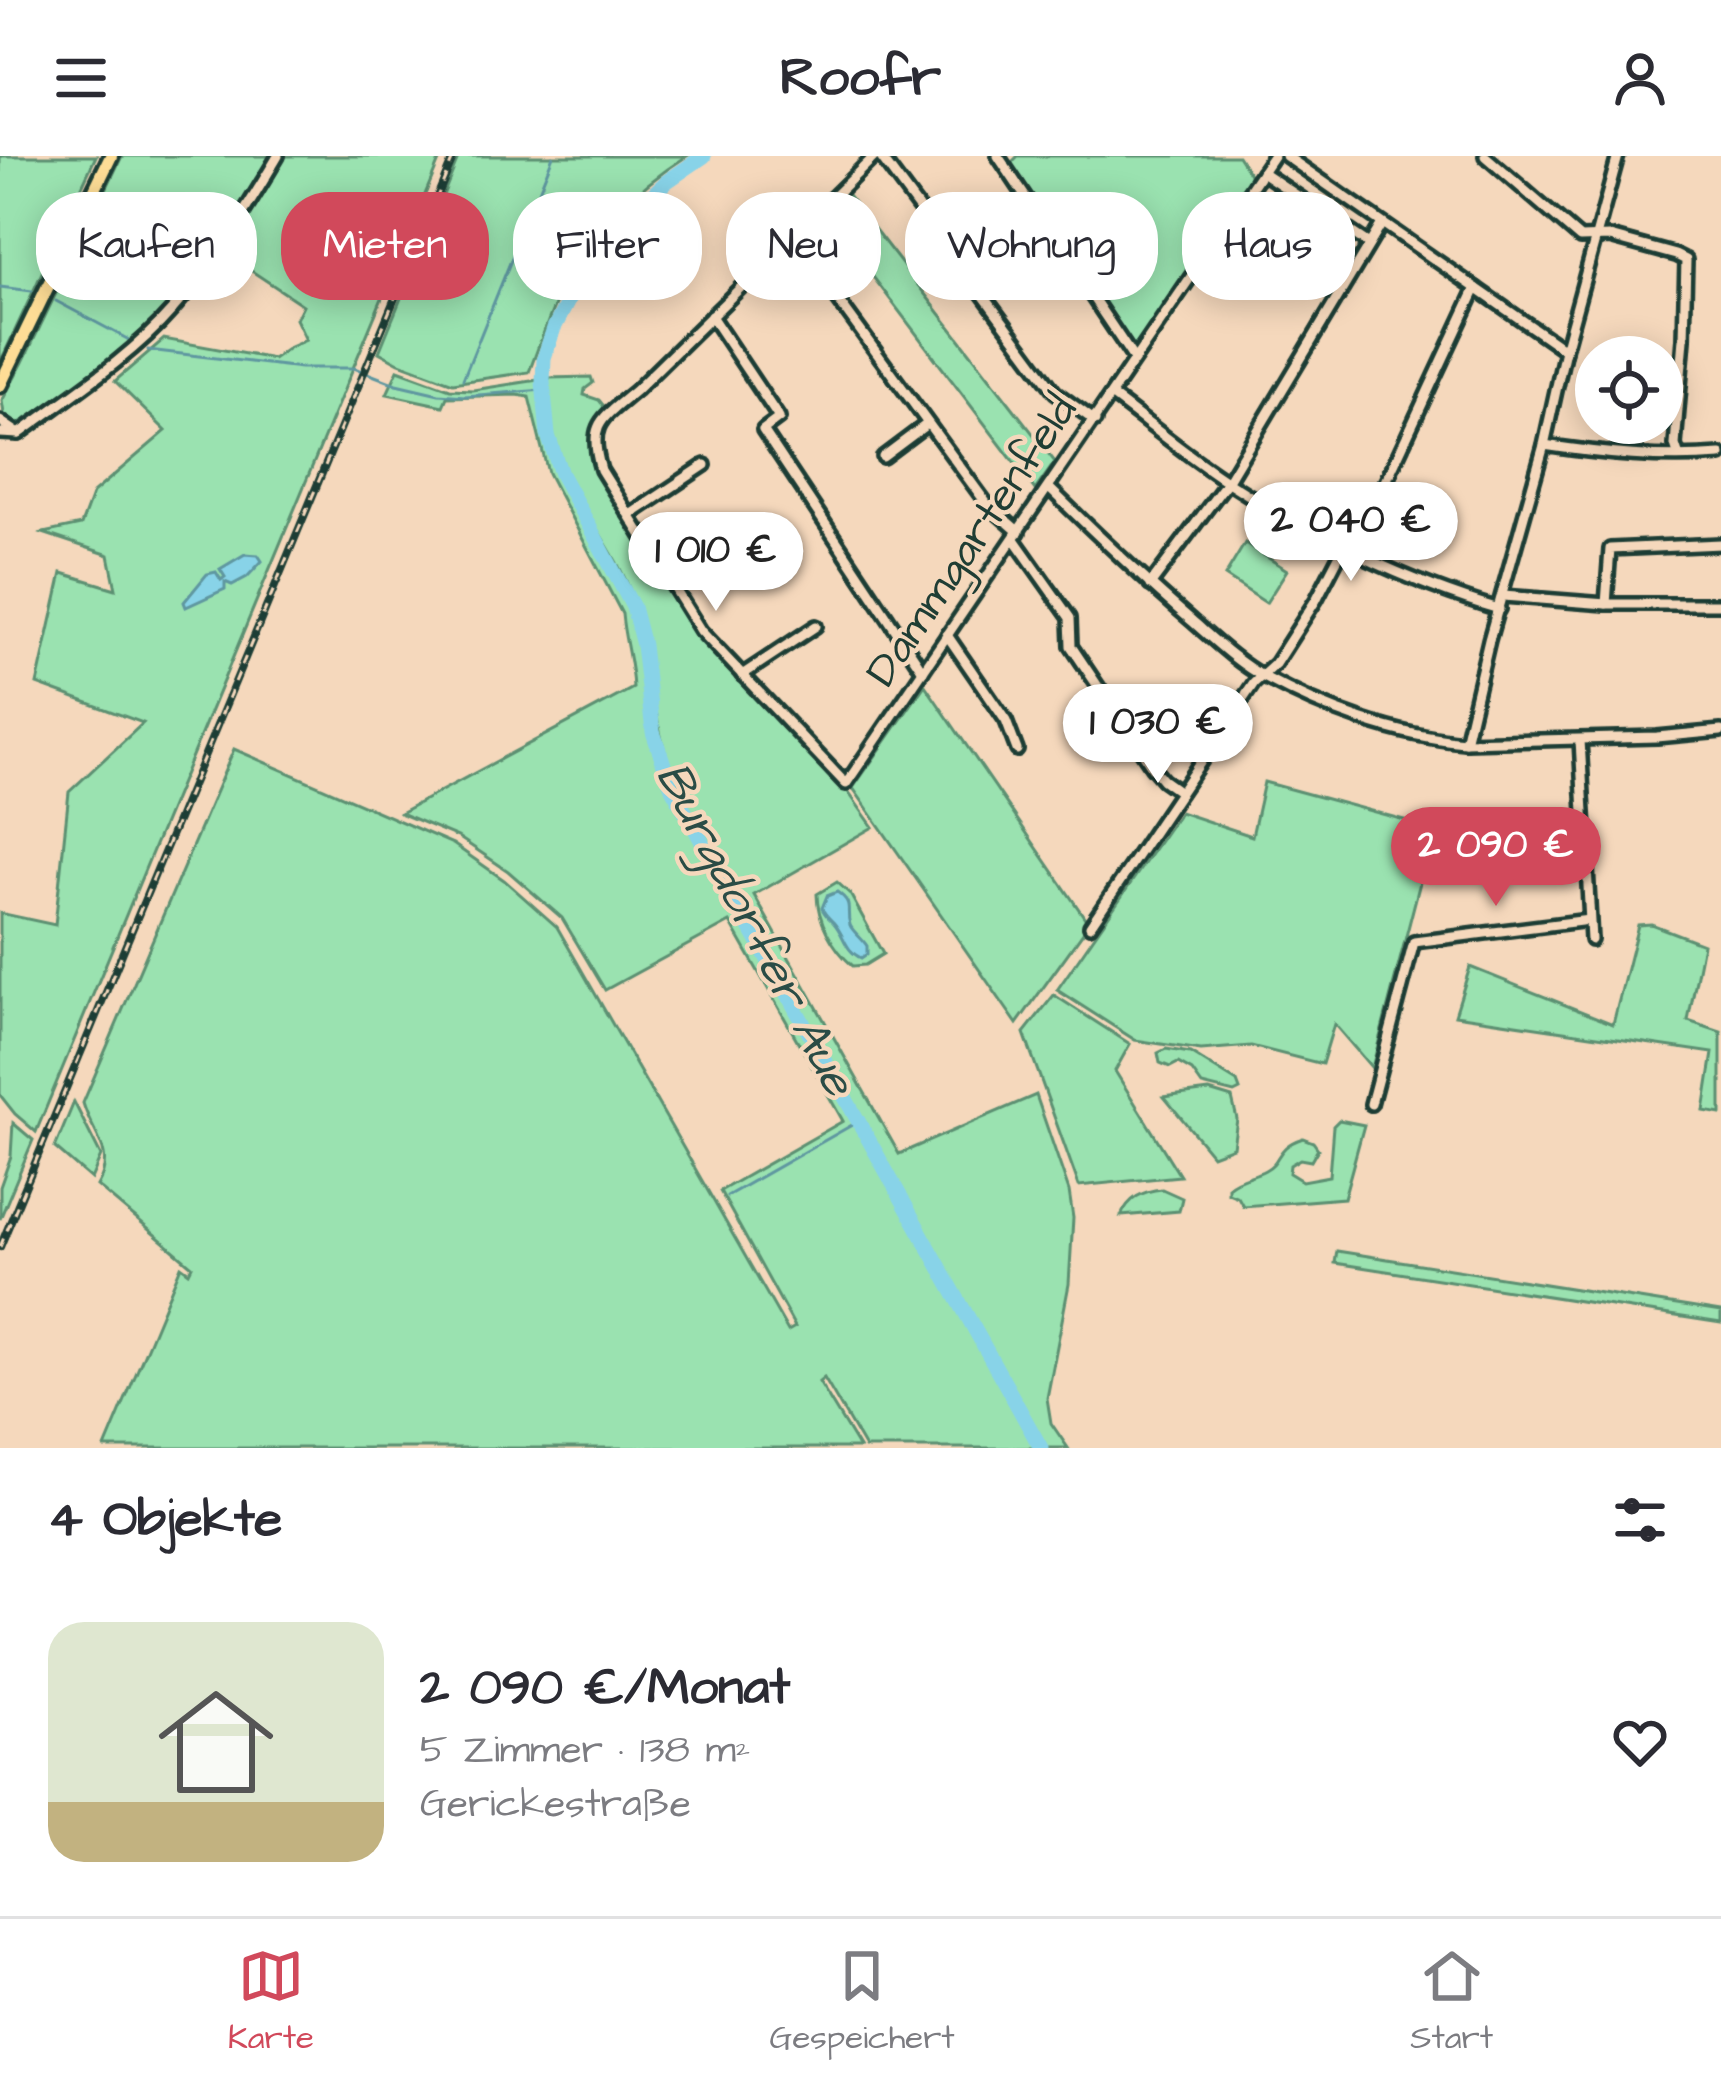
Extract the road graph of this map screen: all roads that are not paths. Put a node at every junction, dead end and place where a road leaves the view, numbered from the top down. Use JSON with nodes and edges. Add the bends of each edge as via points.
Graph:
{"nodes":[{"id":1,"x":111,"y":156,"type":"edge"},
{"id":2,"x":278,"y":156,"type":"edge"},
{"id":3,"x":878,"y":156,"type":"edge"},
{"id":4,"x":998,"y":156,"type":"edge"},
{"id":5,"x":1273,"y":156,"type":"edge"},
{"id":6,"x":1286,"y":156,"type":"edge"},
{"id":7,"x":1485,"y":156,"type":"edge"},
{"id":8,"x":1618,"y":156,"type":"edge"},
{"id":9,"x":1262,"y":172,"type":"junction"},
{"id":10,"x":840,"y":192,"type":"edge"},
{"id":11,"x":1381,"y":225,"type":"junction"},
{"id":12,"x":1596,"y":237,"type":"junction"},
{"id":13,"x":1369,"y":244,"type":"junction"},
{"id":14,"x":1476,"y":288,"type":"junction"},
{"id":15,"x":727,"y":300,"type":"edge"},
{"id":16,"x":837,"y":300,"type":"edge"},
{"id":17,"x":711,"y":316,"type":"junction"},
{"id":18,"x":1565,"y":350,"type":"junction"},
{"id":19,"x":1134,"y":359,"type":"junction"},
{"id":20,"x":0,"y":385,"type":"edge"},
{"id":21,"x":1112,"y":396,"type":"junction"},
{"id":22,"x":0,"y":421,"type":"edge"},
{"id":23,"x":1095,"y":421,"type":"junction"},
{"id":24,"x":927,"y":424,"type":"junction"},
{"id":25,"x":7,"y":435,"type":"edge"},
{"id":26,"x":1544,"y":445,"type":"junction"},
{"id":27,"x":1678,"y":454,"type":"junction"},
{"id":28,"x":1721,"y":454,"type":"edge"},
{"id":29,"x":883,"y":457,"type":"dead end"},
{"id":30,"x":704,"y":465,"type":"dead end"},
{"id":31,"x":1227,"y":482,"type":"junction"},
{"id":32,"x":1049,"y":488,"type":"junction"},
{"id":33,"x":629,"y":515,"type":"junction"},
{"id":34,"x":1017,"y":535,"type":"junction"},
{"id":35,"x":1721,"y":544,"type":"edge"},
{"id":36,"x":1349,"y":548,"type":"junction"},
{"id":37,"x":1150,"y":585,"type":"junction"},
{"id":38,"x":1503,"y":596,"type":"junction"},
{"id":39,"x":1606,"y":604,"type":"junction"},
{"id":40,"x":1721,"y":604,"type":"edge"},
{"id":41,"x":1499,"y":609,"type":"junction"},
{"id":42,"x":816,"y":626,"type":"dead end"},
{"id":43,"x":947,"y":635,"type":"junction"},
{"id":44,"x":923,"y":670,"type":"junction"},
{"id":45,"x":742,"y":675,"type":"junction"},
{"id":46,"x":1262,"y":676,"type":"junction"},
{"id":47,"x":1721,"y":731,"type":"edge"},
{"id":48,"x":1580,"y":740,"type":"junction"},
{"id":49,"x":1466,"y":742,"type":"junction"},
{"id":50,"x":1017,"y":750,"type":"dead end"},
{"id":51,"x":1180,"y":792,"type":"junction"},
{"id":52,"x":1589,"y":920,"type":"junction"},
{"id":53,"x":1090,"y":926,"type":"dead end"},
{"id":54,"x":1591,"y":940,"type":"dead end"},
{"id":55,"x":1371,"y":1104,"type":"dead end"}],
"edges":[{"from":1,"to":20,"type":"main road"},
{"from":2,"to":25,"type":"street","via":[[170,314]]},
{"from":3,"to":10,"type":"street"},
{"from":3,"to":23,"type":"street","via":[[1055,392]]},
{"from":4,"to":19,"type":"street"},
{"from":5,"to":9,"type":"street","name":"Dammgartenfeld"},
{"from":6,"to":11,"type":"street"},
{"from":7,"to":12,"type":"street","via":[[1580,238]]},
{"from":8,"to":12,"type":"street"},
{"from":9,"to":13,"type":"street"},
{"from":9,"to":19,"type":"street","name":"Dammgartenfeld"},
{"from":11,"to":13,"type":"street"},
{"from":11,"to":14,"type":"street"},
{"from":12,"to":18,"type":"street"},
{"from":12,"to":27,"type":"street","via":[[1685,260]]},
{"from":13,"to":31,"type":"street"},
{"from":14,"to":18,"type":"street"},
{"from":14,"to":36,"type":"street"},
{"from":15,"to":17,"type":"street"},
{"from":16,"to":24,"type":"street"},
{"from":17,"to":33,"type":"street","via":[[597,428],[601,470]]},
{"from":17,"to":44,"type":"street","via":[[779,418],[763,430]]},
{"from":18,"to":26,"type":"street"},
{"from":19,"to":21,"type":"street","name":"Dammgartenfeld"},
{"from":21,"to":23,"type":"street","name":"Dammgartenfeld"},
{"from":21,"to":31,"type":"street"},
{"from":22,"to":25,"type":"street"},
{"from":23,"to":32,"type":"street","name":"Dammgartenfeld"},
{"from":24,"to":29,"type":"street"},
{"from":24,"to":34,"type":"street"},
{"from":26,"to":27,"type":"street"},
{"from":26,"to":38,"type":"street"},
{"from":27,"to":28,"type":"street"},
{"from":30,"to":33,"type":"street"},
{"from":31,"to":36,"type":"street"},
{"from":31,"to":37,"type":"street"},
{"from":32,"to":34,"type":"street","name":"Dammgartenfeld"},
{"from":32,"to":37,"type":"street"},
{"from":33,"to":45,"type":"street","via":[[701,631]]},
{"from":34,"to":43,"type":"street","name":"Dammgartenfeld"},
{"from":34,"to":51,"type":"street","via":[[1070,618],[1071,646],[1152,767]]},
{"from":35,"to":39,"type":"street","via":[[1610,549]]},
{"from":36,"to":41,"type":"street","via":[[1441,592]]},
{"from":36,"to":46,"type":"street"},
{"from":37,"to":46,"type":"street"},
{"from":38,"to":39,"type":"street"},
{"from":38,"to":41,"type":"street"},
{"from":39,"to":40,"type":"street"},
{"from":41,"to":49,"type":"street"},
{"from":42,"to":45,"type":"street"},
{"from":43,"to":44,"type":"street","name":"Dammgartenfeld"},
{"from":43,"to":50,"type":"street"},
{"from":44,"to":45,"type":"street","name":"Dammgartenfeld","via":[[846,784]]},
{"from":46,"to":49,"type":"street","via":[[1377,724]]},
{"from":46,"to":51,"type":"street"},
{"from":47,"to":48,"type":"street"},
{"from":48,"to":49,"type":"street"},
{"from":48,"to":52,"type":"street"},
{"from":51,"to":53,"type":"street"},
{"from":52,"to":54,"type":"street"},
{"from":52,"to":55,"type":"street","via":[[1414,942]]}]}
